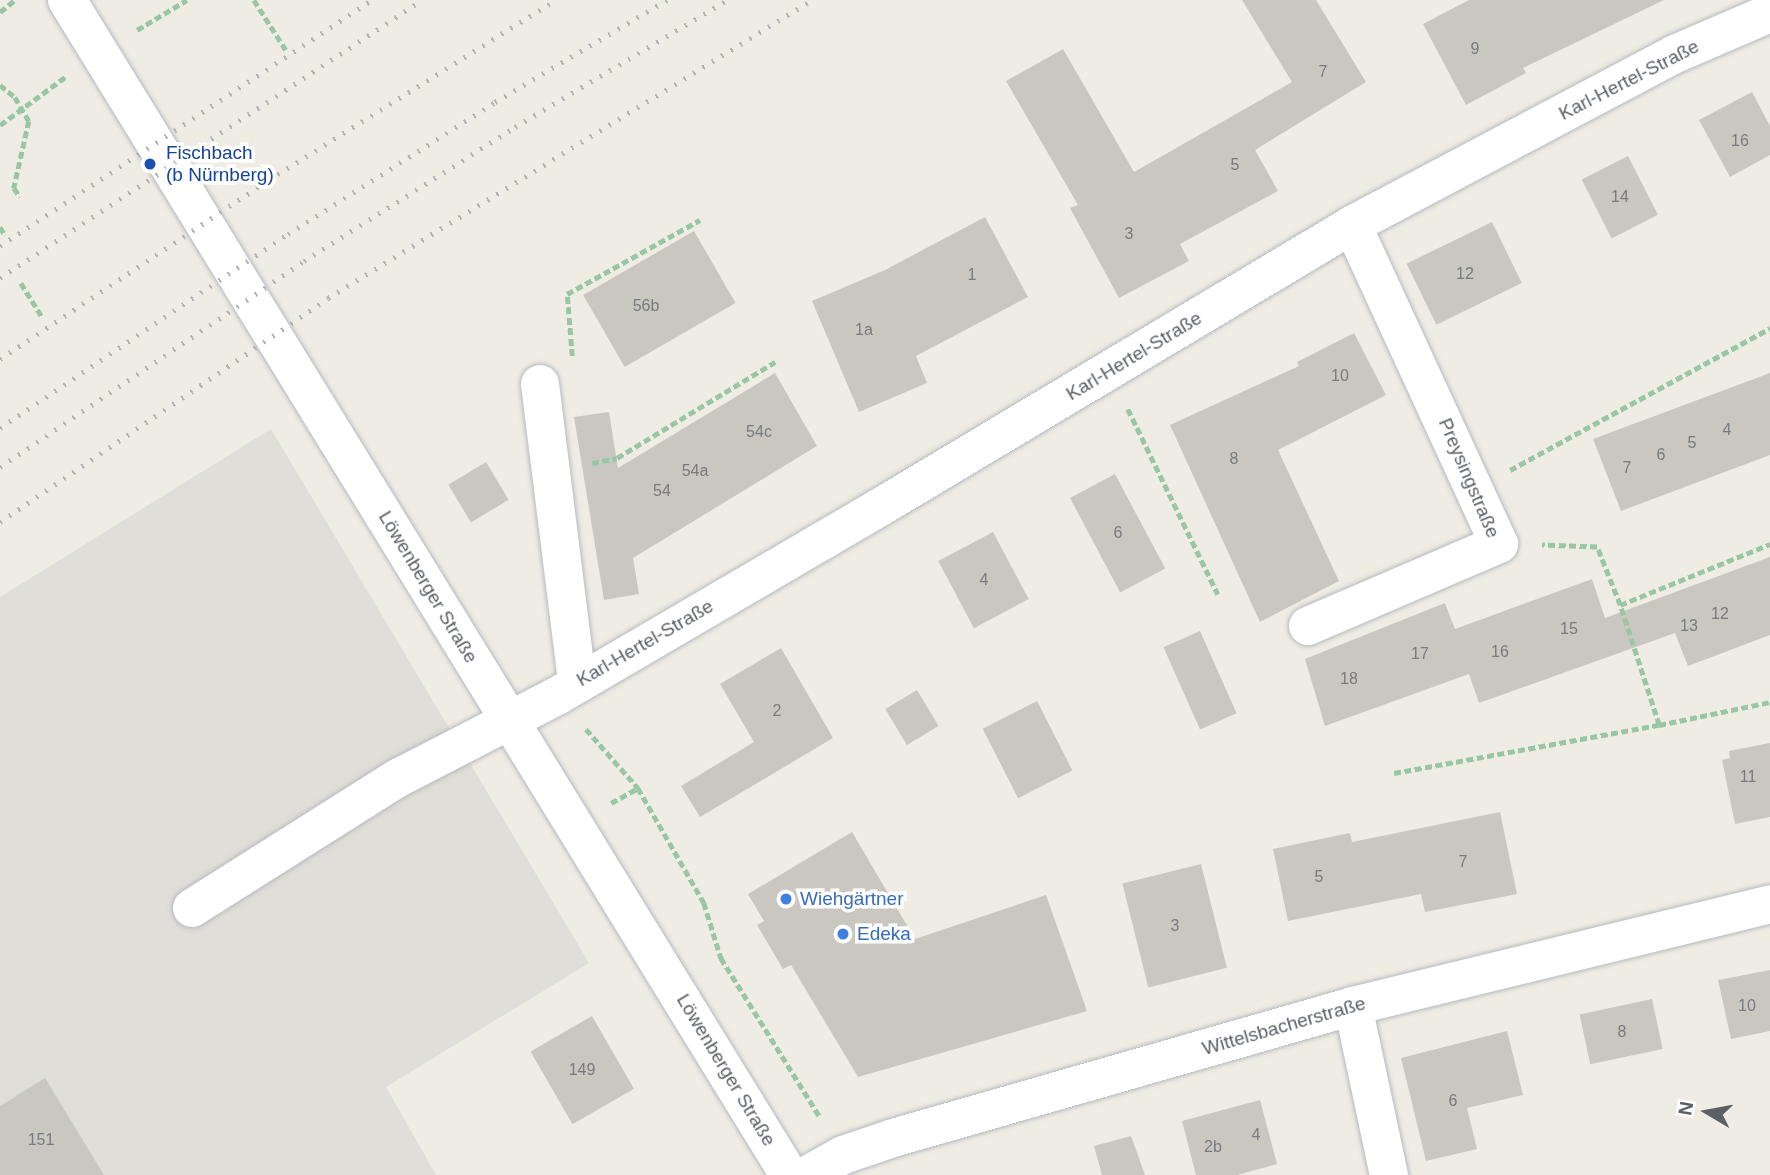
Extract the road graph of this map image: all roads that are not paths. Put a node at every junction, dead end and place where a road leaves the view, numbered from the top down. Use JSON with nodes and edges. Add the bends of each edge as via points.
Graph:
{"nodes":[{"id":1,"x":67,"y":0,"type":"edge"},
{"id":2,"x":1770,"y":13,"type":"edge"},
{"id":3,"x":1352,"y":225,"type":"junction"},
{"id":4,"x":540,"y":384,"type":"road end"},
{"id":5,"x":1308,"y":626,"type":"dead end"},
{"id":6,"x":567,"y":689,"type":"junction"},
{"id":7,"x":510,"y":722,"type":"junction"},
{"id":8,"x":1770,"y":904,"type":"edge"},
{"id":9,"x":192,"y":908,"type":"dead end"},
{"id":10,"x":1353,"y":1006,"type":"junction"},
{"id":11,"x":789,"y":1175,"type":"edge"},
{"id":12,"x":807,"y":1175,"type":"edge"},
{"id":13,"x":1389,"y":1175,"type":"edge"}],
"edges":[{"from":1,"to":7,"type":"street","name":"Löwenberger Straße"},
{"from":2,"to":3,"type":"street","name":"Karl-Hertel-Straße","via":[[1675,54]]},
{"from":3,"to":5,"type":"street","name":"Preysingstraße","via":[[1499,544]]},
{"from":3,"to":6,"type":"street","name":"Karl-Hertel-Straße"},
{"from":4,"to":6,"type":"street"},
{"from":6,"to":7,"type":"street","name":"Karl-Hertel-Straße"},
{"from":7,"to":9,"type":"street","name":"Karl-Hertel-Straße","via":[[398,778]]},
{"from":7,"to":11,"type":"street","name":"Löwenberger Straße"},
{"from":8,"to":10,"type":"street","name":"Wittelsbacherstraße"},
{"from":10,"to":12,"type":"street","name":"Wittelsbacherstraße","via":[[843,1155]]},
{"from":10,"to":13,"type":"street"}]}
